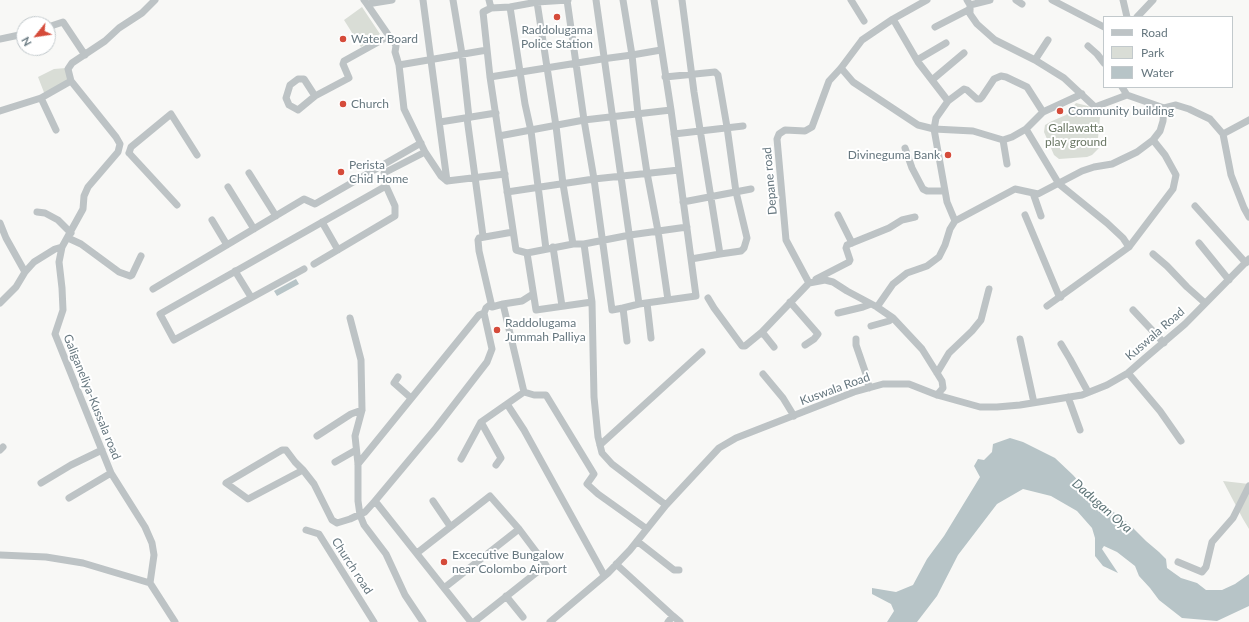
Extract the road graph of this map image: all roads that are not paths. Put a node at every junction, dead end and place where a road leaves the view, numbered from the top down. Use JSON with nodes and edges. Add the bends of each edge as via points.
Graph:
{"nodes":[{"id":1,"x":155,"y":0,"type":"edge"},
{"id":2,"x":392,"y":0,"type":"edge"},
{"id":3,"x":423,"y":0,"type":"edge"},
{"id":4,"x":453,"y":0,"type":"edge"},
{"id":5,"x":489,"y":0,"type":"edge"},
{"id":6,"x":568,"y":0,"type":"edge"},
{"id":7,"x":596,"y":0,"type":"edge"},
{"id":8,"x":623,"y":0,"type":"edge"},
{"id":9,"x":654,"y":0,"type":"edge"},
{"id":10,"x":682,"y":0,"type":"edge"},
{"id":11,"x":850,"y":0,"type":"edge"},
{"id":12,"x":927,"y":0,"type":"edge"},
{"id":13,"x":990,"y":0,"type":"edge"},
{"id":14,"x":1052,"y":0,"type":"edge"},
{"id":15,"x":1123,"y":0,"type":"edge"},
{"id":16,"x":1153,"y":0,"type":"edge"},
{"id":17,"x":364,"y":1,"type":"edge"},
{"id":18,"x":549,"y":1,"type":"edge"},
{"id":19,"x":520,"y":2,"type":"edge"},
{"id":20,"x":537,"y":2,"type":"junction"},
{"id":21,"x":969,"y":5,"type":"edge"},
{"id":22,"x":510,"y":7,"type":"junction"},
{"id":23,"x":490,"y":8,"type":"junction"},
{"id":24,"x":1127,"y":16,"type":"edge"},
{"id":25,"x":1138,"y":16,"type":"edge"},
{"id":26,"x":893,"y":19,"type":"junction"},
{"id":27,"x":864,"y":21,"type":"dead end"},
{"id":28,"x":56,"y":25,"type":"edge"},
{"id":29,"x":1103,"y":26,"type":"edge"},
{"id":30,"x":935,"y":27,"type":"dead end"},
{"id":31,"x":16,"y":36,"type":"edge"},
{"id":32,"x":389,"y":36,"type":"junction"},
{"id":33,"x":0,"y":39,"type":"edge"},
{"id":34,"x":1048,"y":40,"type":"dead end"},
{"id":35,"x":946,"y":43,"type":"dead end"},
{"id":36,"x":1088,"y":46,"type":"dead end"},
{"id":37,"x":487,"y":50,"type":"junction"},
{"id":38,"x":661,"y":50,"type":"junction"},
{"id":39,"x":964,"y":53,"type":"dead end"},
{"id":40,"x":462,"y":54,"type":"junction"},
{"id":41,"x":85,"y":55,"type":"junction"},
{"id":42,"x":632,"y":55,"type":"junction"},
{"id":43,"x":604,"y":58,"type":"junction"},
{"id":44,"x":432,"y":59,"type":"junction"},
{"id":45,"x":917,"y":60,"type":"junction"},
{"id":46,"x":1035,"y":60,"type":"junction"},
{"id":47,"x":1103,"y":62,"type":"edge"},
{"id":48,"x":576,"y":63,"type":"junction"},
{"id":49,"x":399,"y":65,"type":"junction"},
{"id":50,"x":548,"y":68,"type":"junction"},
{"id":51,"x":841,"y":68,"type":"junction"},
{"id":52,"x":521,"y":72,"type":"junction"},
{"id":53,"x":692,"y":74,"type":"junction"},
{"id":54,"x":490,"y":77,"type":"junction"},
{"id":55,"x":665,"y":77,"type":"junction"},
{"id":56,"x":932,"y":80,"type":"junction"},
{"id":57,"x":72,"y":81,"type":"junction"},
{"id":58,"x":1123,"y":88,"type":"edge"},
{"id":59,"x":1082,"y":94,"type":"junction"},
{"id":60,"x":1127,"y":95,"type":"junction"},
{"id":61,"x":315,"y":96,"type":"junction"},
{"id":62,"x":41,"y":98,"type":"junction"},
{"id":63,"x":948,"y":101,"type":"junction"},
{"id":64,"x":1164,"y":108,"type":"junction"},
{"id":65,"x":671,"y":110,"type":"junction"},
{"id":66,"x":0,"y":111,"type":"edge"},
{"id":67,"x":1043,"y":112,"type":"junction"},
{"id":68,"x":496,"y":113,"type":"junction"},
{"id":69,"x":638,"y":114,"type":"junction"},
{"id":70,"x":613,"y":117,"type":"junction"},
{"id":71,"x":468,"y":118,"type":"junction"},
{"id":72,"x":584,"y":120,"type":"junction"},
{"id":73,"x":1249,"y":120,"type":"edge"},
{"id":74,"x":440,"y":122,"type":"junction"},
{"id":75,"x":556,"y":126,"type":"junction"},
{"id":76,"x":743,"y":126,"type":"dead end"},
{"id":77,"x":727,"y":127,"type":"junction"},
{"id":78,"x":934,"y":129,"type":"junction"},
{"id":79,"x":1026,"y":129,"type":"junction"},
{"id":80,"x":56,"y":130,"type":"dead end"},
{"id":81,"x":531,"y":131,"type":"junction"},
{"id":82,"x":701,"y":131,"type":"junction"},
{"id":83,"x":674,"y":134,"type":"junction"},
{"id":84,"x":1223,"y":134,"type":"junction"},
{"id":85,"x":499,"y":136,"type":"junction"},
{"id":86,"x":1003,"y":140,"type":"junction"},
{"id":87,"x":1153,"y":140,"type":"junction"},
{"id":88,"x":420,"y":143,"type":"junction"},
{"id":89,"x":905,"y":148,"type":"dead end"},
{"id":90,"x":118,"y":152,"type":"junction"},
{"id":91,"x":425,"y":152,"type":"junction"},
{"id":92,"x":129,"y":153,"type":"junction"},
{"id":93,"x":197,"y":155,"type":"dead end"},
{"id":94,"x":1007,"y":164,"type":"dead end"},
{"id":95,"x":678,"y":170,"type":"junction"},
{"id":96,"x":249,"y":172,"type":"dead end"},
{"id":97,"x":647,"y":173,"type":"junction"},
{"id":98,"x":505,"y":174,"type":"junction"},
{"id":99,"x":622,"y":176,"type":"junction"},
{"id":100,"x":475,"y":178,"type":"junction"},
{"id":101,"x":594,"y":179,"type":"junction"},
{"id":102,"x":447,"y":181,"type":"junction"},
{"id":103,"x":563,"y":184,"type":"junction"},
{"id":104,"x":1059,"y":184,"type":"junction"},
{"id":105,"x":386,"y":186,"type":"junction"},
{"id":106,"x":228,"y":187,"type":"dead end"},
{"id":107,"x":538,"y":188,"type":"junction"},
{"id":108,"x":751,"y":190,"type":"dead end"},
{"id":109,"x":508,"y":192,"type":"junction"},
{"id":110,"x":736,"y":192,"type":"junction"},
{"id":111,"x":945,"y":192,"type":"junction"},
{"id":112,"x":1033,"y":193,"type":"junction"},
{"id":113,"x":711,"y":197,"type":"junction"},
{"id":114,"x":683,"y":202,"type":"junction"},
{"id":115,"x":177,"y":205,"type":"dead end"},
{"id":116,"x":1195,"y":206,"type":"dead end"},
{"id":117,"x":37,"y":212,"type":"dead end"},
{"id":118,"x":838,"y":215,"type":"dead end"},
{"id":119,"x":1025,"y":215,"type":"dead end"},
{"id":120,"x":276,"y":216,"type":"junction"},
{"id":121,"x":1041,"y":216,"type":"dead end"},
{"id":122,"x":915,"y":217,"type":"dead end"},
{"id":123,"x":1249,"y":217,"type":"edge"},
{"id":124,"x":212,"y":220,"type":"dead end"},
{"id":125,"x":322,"y":222,"type":"junction"},
{"id":126,"x":955,"y":222,"type":"junction"},
{"id":127,"x":0,"y":223,"type":"edge"},
{"id":128,"x":687,"y":227,"type":"junction"},
{"id":129,"x":254,"y":229,"type":"junction"},
{"id":130,"x":658,"y":230,"type":"junction"},
{"id":131,"x":513,"y":232,"type":"junction"},
{"id":132,"x":69,"y":235,"type":"junction"},
{"id":133,"x":630,"y":235,"type":"junction"},
{"id":134,"x":483,"y":236,"type":"junction"},
{"id":135,"x":603,"y":241,"type":"junction"},
{"id":136,"x":852,"y":243,"type":"junction"},
{"id":137,"x":1199,"y":243,"type":"dead end"},
{"id":138,"x":573,"y":244,"type":"junction"},
{"id":139,"x":584,"y":244,"type":"junction"},
{"id":140,"x":227,"y":245,"type":"junction"},
{"id":141,"x":1129,"y":247,"type":"junction"},
{"id":142,"x":62,"y":248,"type":"junction"},
{"id":143,"x":549,"y":248,"type":"junction"},
{"id":144,"x":338,"y":250,"type":"junction"},
{"id":145,"x":527,"y":252,"type":"junction"},
{"id":146,"x":720,"y":254,"type":"junction"},
{"id":147,"x":1153,"y":254,"type":"dead end"},
{"id":148,"x":141,"y":256,"type":"dead end"},
{"id":149,"x":691,"y":259,"type":"junction"},
{"id":150,"x":1247,"y":261,"type":"edge"},
{"id":151,"x":314,"y":264,"type":"dead end"},
{"id":152,"x":304,"y":269,"type":"dead end"},
{"id":153,"x":235,"y":271,"type":"junction"},
{"id":154,"x":25,"y":272,"type":"junction"},
{"id":155,"x":1229,"y":280,"type":"junction"},
{"id":156,"x":809,"y":283,"type":"junction"},
{"id":157,"x":153,"y":289,"type":"dead end"},
{"id":158,"x":989,"y":289,"type":"dead end"},
{"id":159,"x":534,"y":294,"type":"junction"},
{"id":160,"x":251,"y":297,"type":"junction"},
{"id":161,"x":1061,"y":297,"type":"junction"},
{"id":162,"x":708,"y":298,"type":"dead end"},
{"id":163,"x":668,"y":300,"type":"junction"},
{"id":164,"x":592,"y":302,"type":"junction"},
{"id":165,"x":790,"y":302,"type":"junction"},
{"id":166,"x":0,"y":303,"type":"edge"},
{"id":167,"x":647,"y":303,"type":"junction"},
{"id":168,"x":1205,"y":303,"type":"junction"},
{"id":169,"x":491,"y":304,"type":"junction"},
{"id":170,"x":503,"y":304,"type":"junction"},
{"id":171,"x":639,"y":304,"type":"junction"},
{"id":172,"x":874,"y":305,"type":"junction"},
{"id":173,"x":562,"y":306,"type":"junction"},
{"id":174,"x":1047,"y":306,"type":"dead end"},
{"id":175,"x":623,"y":308,"type":"junction"},
{"id":176,"x":1133,"y":310,"type":"dead end"},
{"id":177,"x":484,"y":313,"type":"junction"},
{"id":178,"x":838,"y":313,"type":"dead end"},
{"id":179,"x":350,"y":318,"type":"dead end"},
{"id":180,"x":893,"y":318,"type":"junction"},
{"id":181,"x":871,"y":326,"type":"dead end"},
{"id":182,"x":762,"y":332,"type":"junction"},
{"id":183,"x":651,"y":338,"type":"dead end"},
{"id":184,"x":856,"y":339,"type":"dead end"},
{"id":185,"x":1020,"y":339,"type":"dead end"},
{"id":186,"x":627,"y":341,"type":"dead end"},
{"id":187,"x":1164,"y":343,"type":"junction"},
{"id":188,"x":1061,"y":344,"type":"dead end"},
{"id":189,"x":805,"y":345,"type":"dead end"},
{"id":190,"x":774,"y":347,"type":"dead end"},
{"id":191,"x":702,"y":352,"type":"dead end"},
{"id":192,"x":937,"y":373,"type":"junction"},
{"id":193,"x":1128,"y":373,"type":"junction"},
{"id":194,"x":763,"y":374,"type":"dead end"},
{"id":195,"x":398,"y":377,"type":"dead end"},
{"id":196,"x":869,"y":388,"type":"junction"},
{"id":197,"x":524,"y":392,"type":"junction"},
{"id":198,"x":1088,"y":392,"type":"junction"},
{"id":199,"x":937,"y":395,"type":"junction"},
{"id":200,"x":1068,"y":397,"type":"junction"},
{"id":201,"x":411,"y":398,"type":"junction"},
{"id":202,"x":1034,"y":402,"type":"junction"},
{"id":203,"x":507,"y":404,"type":"junction"},
{"id":204,"x":362,"y":410,"type":"junction"},
{"id":205,"x":794,"y":416,"type":"junction"},
{"id":206,"x":481,"y":422,"type":"junction"},
{"id":207,"x":1080,"y":430,"type":"dead end"},
{"id":208,"x":317,"y":436,"type":"dead end"},
{"id":209,"x":1181,"y":442,"type":"dead end"},
{"id":210,"x":600,"y":445,"type":"junction"},
{"id":211,"x":102,"y":450,"type":"junction"},
{"id":212,"x":356,"y":450,"type":"junction"},
{"id":213,"x":461,"y":459,"type":"dead end"},
{"id":214,"x":335,"y":462,"type":"dead end"},
{"id":215,"x":358,"y":464,"type":"junction"},
{"id":216,"x":496,"y":466,"type":"dead end"},
{"id":217,"x":303,"y":470,"type":"junction"},
{"id":218,"x":111,"y":473,"type":"junction"},
{"id":219,"x":41,"y":483,"type":"dead end"},
{"id":220,"x":1249,"y":486,"type":"edge"},
{"id":221,"x":69,"y":498,"type":"dead end"},
{"id":222,"x":375,"y":500,"type":"junction"},
{"id":223,"x":433,"y":501,"type":"dead end"},
{"id":224,"x":666,"y":505,"type":"junction"},
{"id":225,"x":360,"y":515,"type":"junction"},
{"id":226,"x":450,"y":526,"type":"junction"},
{"id":227,"x":519,"y":529,"type":"junction"},
{"id":228,"x":647,"y":529,"type":"junction"},
{"id":229,"x":306,"y":530,"type":"dead end"},
{"id":230,"x":637,"y":541,"type":"junction"},
{"id":231,"x":417,"y":553,"type":"junction"},
{"id":232,"x":0,"y":555,"type":"edge"},
{"id":233,"x":1178,"y":562,"type":"dead end"},
{"id":234,"x":616,"y":564,"type":"junction"},
{"id":235,"x":679,"y":570,"type":"dead end"},
{"id":236,"x":604,"y":575,"type":"junction"},
{"id":237,"x":150,"y":582,"type":"junction"},
{"id":238,"x":444,"y":588,"type":"junction"},
{"id":239,"x":506,"y":596,"type":"junction"},
{"id":240,"x":673,"y":616,"type":"junction"},
{"id":241,"x":523,"y":617,"type":"dead end"},
{"id":242,"x":175,"y":622,"type":"edge"},
{"id":243,"x":374,"y":622,"type":"edge"},
{"id":244,"x":423,"y":622,"type":"edge"},
{"id":245,"x":472,"y":622,"type":"edge"},
{"id":246,"x":550,"y":622,"type":"edge"},
{"id":247,"x":668,"y":622,"type":"edge"},
{"id":248,"x":680,"y":622,"type":"edge"}],
"edges":[{"from":1,"to":41,"type":"street","via":[[142,13]]},
{"from":2,"to":17,"type":"street"},
{"from":3,"to":44,"type":"street"},
{"from":4,"to":40,"type":"street"},
{"from":5,"to":23,"type":"street"},
{"from":6,"to":18,"type":"street"},
{"from":6,"to":48,"type":"street"},
{"from":7,"to":43,"type":"street"},
{"from":8,"to":42,"type":"street"},
{"from":9,"to":38,"type":"street"},
{"from":10,"to":53,"type":"street"},
{"from":11,"to":27,"type":"street"},
{"from":12,"to":26,"type":"street","name":"Depane road"},
{"from":13,"to":21,"type":"street"},
{"from":14,"to":29,"type":"street"},
{"from":15,"to":24,"type":"street"},
{"from":16,"to":25,"type":"street"},
{"from":17,"to":32,"type":"street"},
{"from":18,"to":20,"type":"street"},
{"from":19,"to":20,"type":"street"},
{"from":19,"to":22,"type":"street"},
{"from":20,"to":50,"type":"street"},
{"from":21,"to":30,"type":"street"},
{"from":21,"to":46,"type":"street","via":[[970,14],[977,24],[995,40]]},
{"from":22,"to":23,"type":"street"},
{"from":22,"to":52,"type":"street"},
{"from":23,"to":37,"type":"street","via":[[483,12]]},
{"from":26,"to":45,"type":"street"},
{"from":26,"to":51,"type":"street","name":"Depane road","via":[[862,40]]},
{"from":28,"to":41,"type":"street","via":[[63,22]]},
{"from":31,"to":33,"type":"street"},
{"from":32,"to":49,"type":"street","via":[[394,40]]},
{"from":32,"to":61,"type":"street","via":[[344,61],[349,78]]},
{"from":34,"to":46,"type":"street"},
{"from":35,"to":45,"type":"street"},
{"from":36,"to":47,"type":"street"},
{"from":37,"to":40,"type":"street"},
{"from":37,"to":54,"type":"street"},
{"from":38,"to":42,"type":"street"},
{"from":38,"to":55,"type":"street"},
{"from":39,"to":56,"type":"street"},
{"from":40,"to":44,"type":"street"},
{"from":40,"to":71,"type":"street"},
{"from":41,"to":57,"type":"street","via":[[72,62],[68,69]]},
{"from":42,"to":43,"type":"street"},
{"from":42,"to":69,"type":"street"},
{"from":43,"to":48,"type":"street"},
{"from":43,"to":70,"type":"street"},
{"from":44,"to":49,"type":"street"},
{"from":44,"to":74,"type":"street"},
{"from":45,"to":56,"type":"street"},
{"from":46,"to":59,"type":"street","via":[[1064,78]]},
{"from":48,"to":50,"type":"street"},
{"from":48,"to":72,"type":"street"},
{"from":49,"to":88,"type":"street","via":[[404,109]]},
{"from":50,"to":52,"type":"street"},
{"from":50,"to":75,"type":"street"},
{"from":51,"to":78,"type":"street","via":[[853,82],[918,125]]},
{"from":51,"to":156,"type":"street","name":"Depane road","via":[[829,81],[812,127],[805,132],[786,130],[779,134],[777,139],[786,240]]},
{"from":52,"to":54,"type":"street"},
{"from":52,"to":81,"type":"street"},
{"from":53,"to":55,"type":"street"},
{"from":53,"to":77,"type":"street","via":[[715,72],[718,75]]},
{"from":53,"to":82,"type":"street"},
{"from":54,"to":68,"type":"street"},
{"from":55,"to":65,"type":"street"},
{"from":56,"to":63,"type":"street"},
{"from":57,"to":62,"type":"street"},
{"from":57,"to":90,"type":"street","via":[[116,137],[120,144]]},
{"from":58,"to":60,"type":"street"},
{"from":59,"to":60,"type":"street","via":[[1095,107]]},
{"from":59,"to":67,"type":"street"},
{"from":60,"to":64,"type":"street"},
{"from":61,"to":61,"type":"street","via":[[304,79],[290,85],[286,98],[288,105],[298,110]]},
{"from":62,"to":66,"type":"street"},
{"from":62,"to":80,"type":"street"},
{"from":63,"to":67,"type":"street","via":[[964,89],[980,99],[994,79],[1001,76],[1027,87]]},
{"from":63,"to":78,"type":"street","via":[[936,118]]},
{"from":64,"to":84,"type":"street","via":[[1176,105],[1189,109],[1210,119]]},
{"from":64,"to":87,"type":"street","via":[[1164,121]]},
{"from":65,"to":69,"type":"street"},
{"from":65,"to":83,"type":"street"},
{"from":67,"to":79,"type":"street"},
{"from":68,"to":71,"type":"street"},
{"from":68,"to":85,"type":"street"},
{"from":69,"to":70,"type":"street"},
{"from":69,"to":97,"type":"street"},
{"from":70,"to":72,"type":"street"},
{"from":70,"to":99,"type":"street"},
{"from":71,"to":74,"type":"street"},
{"from":71,"to":100,"type":"street"},
{"from":72,"to":75,"type":"street"},
{"from":72,"to":101,"type":"street"},
{"from":73,"to":84,"type":"street"},
{"from":74,"to":102,"type":"street"},
{"from":75,"to":81,"type":"street"},
{"from":75,"to":103,"type":"street"},
{"from":76,"to":77,"type":"street"},
{"from":77,"to":82,"type":"street"},
{"from":77,"to":110,"type":"street"},
{"from":78,"to":86,"type":"street","via":[[973,131]]},
{"from":78,"to":111,"type":"street"},
{"from":79,"to":86,"type":"street"},
{"from":79,"to":104,"type":"street"},
{"from":81,"to":85,"type":"street"},
{"from":81,"to":107,"type":"street"},
{"from":82,"to":83,"type":"street"},
{"from":82,"to":113,"type":"street"},
{"from":83,"to":95,"type":"street"},
{"from":84,"to":123,"type":"street","via":[[1231,175]]},
{"from":85,"to":98,"type":"street"},
{"from":86,"to":94,"type":"street"},
{"from":87,"to":104,"type":"street","via":[[1137,152],[1112,164],[1082,171]]},
{"from":87,"to":141,"type":"street","via":[[1176,175],[1173,189]]},
{"from":88,"to":91,"type":"street"},
{"from":88,"to":120,"type":"street","via":[[315,204],[304,199]]},
{"from":89,"to":111,"type":"street","via":[[923,189]]},
{"from":90,"to":92,"type":"street"},
{"from":90,"to":132,"type":"street","name":"Galiganeliya-Kussala road","via":[[88,187],[83,209]]},
{"from":91,"to":102,"type":"street"},
{"from":91,"to":105,"type":"street","via":[[384,173]]},
{"from":92,"to":93,"type":"street","via":[[131,147],[172,114]]},
{"from":92,"to":115,"type":"street"},
{"from":95,"to":97,"type":"street"},
{"from":95,"to":114,"type":"street"},
{"from":96,"to":120,"type":"street"},
{"from":97,"to":99,"type":"street"},
{"from":97,"to":130,"type":"street"},
{"from":98,"to":100,"type":"street"},
{"from":98,"to":109,"type":"street"},
{"from":99,"to":101,"type":"street"},
{"from":99,"to":133,"type":"street"},
{"from":100,"to":102,"type":"street"},
{"from":100,"to":134,"type":"street"},
{"from":101,"to":103,"type":"street"},
{"from":101,"to":135,"type":"street"},
{"from":103,"to":107,"type":"street"},
{"from":103,"to":138,"type":"street"},
{"from":104,"to":112,"type":"street","via":[[1038,194]]},
{"from":104,"to":141,"type":"street","via":[[1107,223]]},
{"from":105,"to":125,"type":"street"},
{"from":105,"to":144,"type":"street","via":[[396,206],[395,216]]},
{"from":106,"to":129,"type":"street"},
{"from":107,"to":109,"type":"street"},
{"from":107,"to":143,"type":"street"},
{"from":108,"to":110,"type":"street"},
{"from":109,"to":131,"type":"street"},
{"from":110,"to":113,"type":"street"},
{"from":110,"to":146,"type":"street","via":[[747,238],[744,248],[740,251]]},
{"from":111,"to":126,"type":"street"},
{"from":112,"to":121,"type":"street"},
{"from":112,"to":126,"type":"street","via":[[1015,189]]},
{"from":113,"to":114,"type":"street"},
{"from":113,"to":146,"type":"street"},
{"from":114,"to":128,"type":"street"},
{"from":116,"to":150,"type":"street"},
{"from":117,"to":132,"type":"street","via":[[58,220]]},
{"from":118,"to":136,"type":"street"},
{"from":119,"to":161,"type":"street"},
{"from":120,"to":129,"type":"street"},
{"from":122,"to":136,"type":"street","via":[[902,220]]},
{"from":124,"to":140,"type":"street"},
{"from":125,"to":144,"type":"street"},
{"from":125,"to":153,"type":"street"},
{"from":126,"to":172,"type":"street","via":[[950,228],[939,257],[927,266],[907,273]]},
{"from":127,"to":154,"type":"street"},
{"from":128,"to":130,"type":"street"},
{"from":128,"to":149,"type":"street"},
{"from":129,"to":140,"type":"street"},
{"from":130,"to":133,"type":"street"},
{"from":130,"to":163,"type":"street"},
{"from":131,"to":134,"type":"street"},
{"from":131,"to":145,"type":"street","via":[[516,250]]},
{"from":132,"to":142,"type":"street","name":"Galiganeliya-Kussala road"},
{"from":132,"to":148,"type":"street","via":[[119,272],[130,276]]},
{"from":133,"to":135,"type":"street"},
{"from":133,"to":171,"type":"street"},
{"from":134,"to":169,"type":"street","via":[[478,240],[479,251]]},
{"from":135,"to":139,"type":"street"},
{"from":135,"to":175,"type":"street","via":[[612,310]]},
{"from":136,"to":156,"type":"street","via":[[846,248],[849,262]]},
{"from":137,"to":155,"type":"street"},
{"from":138,"to":139,"type":"street"},
{"from":138,"to":143,"type":"street"},
{"from":139,"to":164,"type":"street"},
{"from":140,"to":157,"type":"street"},
{"from":141,"to":161,"type":"street"},
{"from":142,"to":154,"type":"street","via":[[55,249],[34,262]]},
{"from":142,"to":211,"type":"street","name":"Galiganeliya-Kussala road","via":[[59,262],[63,310],[55,334]]},
{"from":143,"to":145,"type":"street"},
{"from":143,"to":173,"type":"street"},
{"from":144,"to":151,"type":"street"},
{"from":145,"to":159,"type":"street"},
{"from":146,"to":149,"type":"street"},
{"from":147,"to":168,"type":"street"},
{"from":149,"to":163,"type":"street","via":[[696,296]]},
{"from":150,"to":155,"type":"street","name":"Kuswala Road"},
{"from":152,"to":160,"type":"street"},
{"from":153,"to":160,"type":"street"},
{"from":153,"to":160,"type":"street","via":[[160,314],[174,340]]},
{"from":154,"to":166,"type":"street","via":[[16,287]]},
{"from":155,"to":168,"type":"street","name":"Kuswala Road"},
{"from":156,"to":165,"type":"street"},
{"from":156,"to":172,"type":"street","via":[[825,280],[833,282]]},
{"from":158,"to":192,"type":"street","via":[[981,320],[949,353]]},
{"from":159,"to":170,"type":"street","via":[[522,300]]},
{"from":159,"to":173,"type":"street","via":[[536,310]]},
{"from":161,"to":174,"type":"street"},
{"from":162,"to":182,"type":"street","via":[[742,346]]},
{"from":163,"to":167,"type":"street"},
{"from":164,"to":173,"type":"street"},
{"from":164,"to":210,"type":"street","via":[[594,397]]},
{"from":165,"to":182,"type":"street"},
{"from":165,"to":189,"type":"street","via":[[818,334]]},
{"from":167,"to":171,"type":"street"},
{"from":167,"to":183,"type":"street"},
{"from":168,"to":187,"type":"street","name":"Kuswala Road"},
{"from":169,"to":170,"type":"street","via":[[492,307]]},
{"from":169,"to":177,"type":"street"},
{"from":170,"to":197,"type":"street"},
{"from":171,"to":175,"type":"street"},
{"from":172,"to":178,"type":"street"},
{"from":172,"to":180,"type":"street"},
{"from":175,"to":186,"type":"street"},
{"from":176,"to":187,"type":"street"},
{"from":177,"to":201,"type":"street","via":[[479,315]]},
{"from":177,"to":222,"type":"street","via":[[492,349],[487,362]]},
{"from":179,"to":204,"type":"street","via":[[361,360]]},
{"from":180,"to":181,"type":"street"},
{"from":180,"to":192,"type":"street","via":[[922,349]]},
{"from":182,"to":190,"type":"street"},
{"from":184,"to":196,"type":"street"},
{"from":185,"to":202,"type":"street"},
{"from":187,"to":193,"type":"street","name":"Kuswala Road"},
{"from":188,"to":198,"type":"street"},
{"from":191,"to":210,"type":"street"},
{"from":192,"to":199,"type":"street","via":[[943,388]]},
{"from":193,"to":198,"type":"street","name":"Kuswala Road"},
{"from":193,"to":209,"type":"street","via":[[1160,411]]},
{"from":194,"to":205,"type":"street"},
{"from":195,"to":201,"type":"street","via":[[394,383]]},
{"from":196,"to":199,"type":"street","name":"Kuswala Road","via":[[883,384],[909,384]]},
{"from":196,"to":205,"type":"street","name":"Kuswala Road"},
{"from":197,"to":203,"type":"street"},
{"from":197,"to":228,"type":"street","via":[[546,395],[594,474],[587,484]]},
{"from":198,"to":200,"type":"street","name":"Kuswala Road"},
{"from":199,"to":202,"type":"street","name":"Kuswala Road","via":[[980,407]]},
{"from":200,"to":202,"type":"street","name":"Kuswala Road"},
{"from":200,"to":207,"type":"street"},
{"from":201,"to":215,"type":"street"},
{"from":203,"to":206,"type":"street"},
{"from":203,"to":236,"type":"street"},
{"from":204,"to":208,"type":"street","via":[[351,414]]},
{"from":204,"to":212,"type":"street","via":[[355,436]]},
{"from":205,"to":224,"type":"street","name":"Kuswala Road","via":[[750,431],[719,448]]},
{"from":206,"to":213,"type":"street"},
{"from":206,"to":216,"type":"street","via":[[501,458]]},
{"from":210,"to":224,"type":"street","via":[[602,453],[612,464]]},
{"from":211,"to":218,"type":"street","name":"Galiganeliya-Kussala road"},
{"from":211,"to":219,"type":"street"},
{"from":212,"to":214,"type":"street"},
{"from":212,"to":215,"type":"street"},
{"from":215,"to":225,"type":"street"},
{"from":217,"to":217,"type":"street","via":[[286,450],[282,450],[226,483],[248,499]]},
{"from":217,"to":225,"type":"street","via":[[314,484],[332,520],[337,523]]},
{"from":218,"to":221,"type":"street"},
{"from":218,"to":237,"type":"street","name":"Galiganeliya-Kussala road","via":[[145,527],[152,543],[154,555]]},
{"from":220,"to":233,"type":"street","via":[[1233,518],[1212,542],[1206,567],[1202,572]]},
{"from":222,"to":225,"type":"street"},
{"from":222,"to":231,"type":"street"},
{"from":223,"to":226,"type":"street"},
{"from":224,"to":228,"type":"street","name":"Kuswala Road"},
{"from":225,"to":244,"type":"street","via":[[364,525],[386,554],[404,595]]},
{"from":226,"to":227,"type":"street","via":[[490,496]]},
{"from":226,"to":231,"type":"street"},
{"from":227,"to":238,"type":"street"},
{"from":227,"to":239,"type":"street","via":[[546,565]]},
{"from":228,"to":230,"type":"street","name":"Kuswala Road"},
{"from":229,"to":243,"type":"street","name":"Church road","via":[[319,534]]},
{"from":230,"to":234,"type":"street","name":"Kuswala Road"},
{"from":230,"to":235,"type":"street","via":[[674,570]]},
{"from":231,"to":238,"type":"street"},
{"from":232,"to":237,"type":"street","via":[[46,557],[83,563]]},
{"from":234,"to":236,"type":"street","name":"Kuswala Road"},
{"from":234,"to":240,"type":"street"},
{"from":236,"to":246,"type":"street","name":"Kuswala Road"},
{"from":237,"to":242,"type":"street"},
{"from":238,"to":245,"type":"street"},
{"from":239,"to":241,"type":"street"},
{"from":239,"to":245,"type":"street"},
{"from":240,"to":247,"type":"street"},
{"from":240,"to":248,"type":"street"}]}
